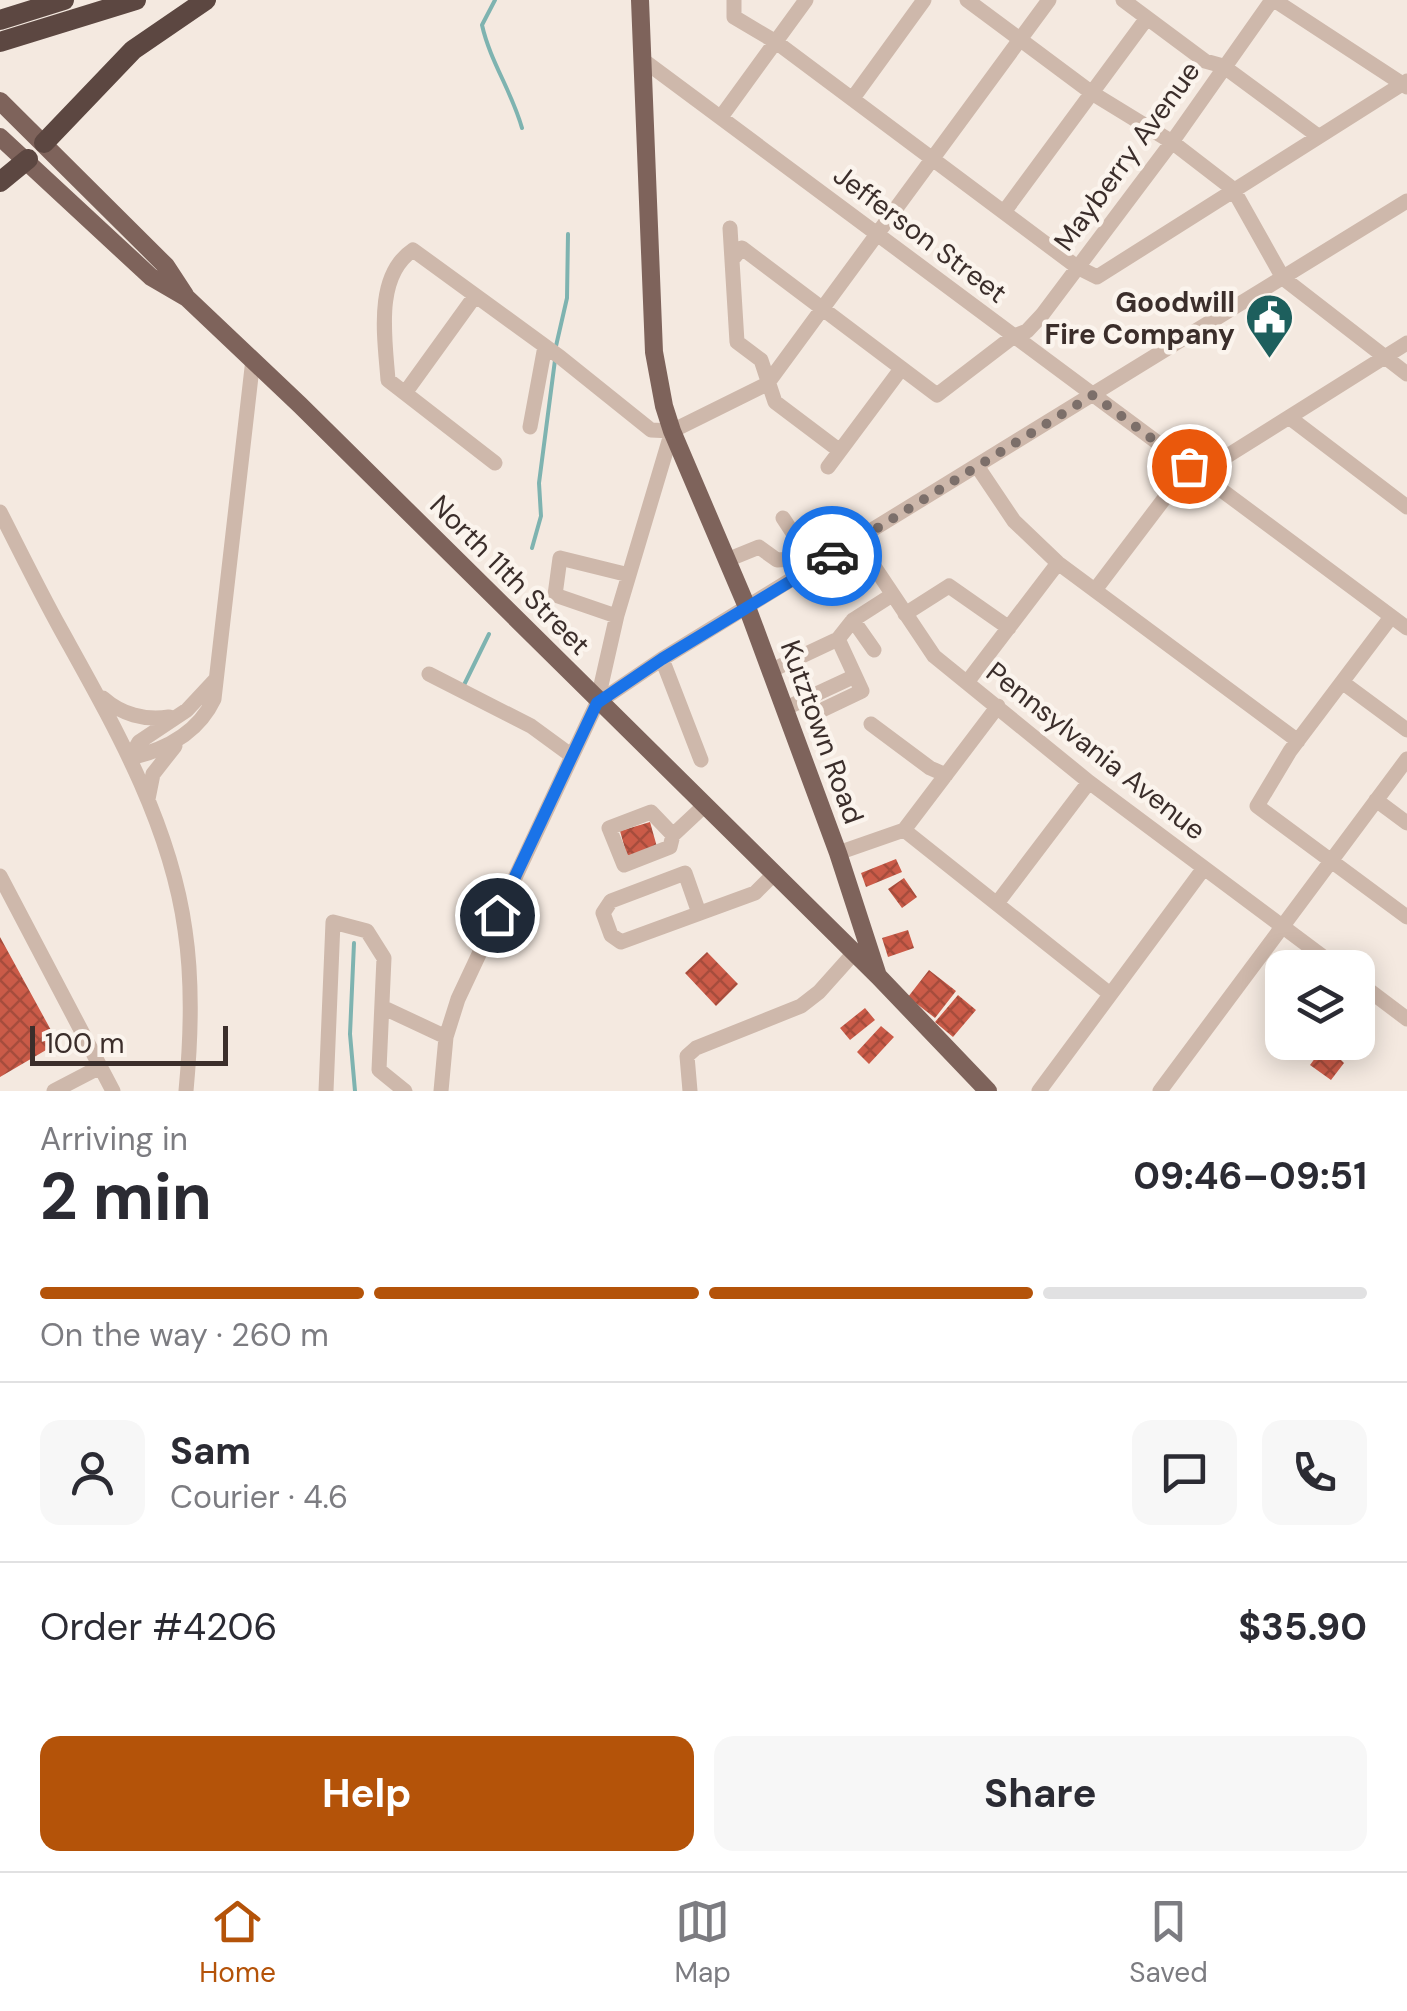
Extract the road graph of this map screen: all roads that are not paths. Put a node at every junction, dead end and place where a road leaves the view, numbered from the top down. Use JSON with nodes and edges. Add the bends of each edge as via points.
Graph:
{"nodes":[{"id":1,"x":64,"y":0,"type":"edge"},
{"id":2,"x":136,"y":0,"type":"edge"},
{"id":3,"x":206,"y":0,"type":"edge"},
{"id":4,"x":640,"y":0,"type":"edge"},
{"id":5,"x":734,"y":0,"type":"edge"},
{"id":6,"x":806,"y":0,"type":"edge"},
{"id":7,"x":924,"y":0,"type":"edge"},
{"id":8,"x":966,"y":0,"type":"edge"},
{"id":9,"x":1048,"y":0,"type":"edge"},
{"id":10,"x":1123,"y":0,"type":"edge"},
{"id":11,"x":1273,"y":0,"type":"edge"},
{"id":12,"x":1148,"y":18,"type":"junction"},
{"id":13,"x":0,"y":20,"type":"edge"},
{"id":14,"x":1020,"y":40,"type":"junction"},
{"id":15,"x":0,"y":42,"type":"edge"},
{"id":16,"x":776,"y":42,"type":"junction"},
{"id":17,"x":643,"y":60,"type":"junction"},
{"id":18,"x":1223,"y":66,"type":"junction"},
{"id":19,"x":1406,"y":84,"type":"edge"},
{"id":20,"x":1092,"y":93,"type":"junction"},
{"id":21,"x":852,"y":98,"type":"junction"},
{"id":22,"x":0,"y":101,"type":"edge"},
{"id":23,"x":721,"y":117,"type":"junction"},
{"id":24,"x":1318,"y":136,"type":"junction"},
{"id":25,"x":0,"y":137,"type":"edge"},
{"id":26,"x":1172,"y":142,"type":"junction"},
{"id":27,"x":44,"y":143,"type":"junction"},
{"id":28,"x":933,"y":158,"type":"junction"},
{"id":29,"x":28,"y":160,"type":"junction"},
{"id":30,"x":0,"y":182,"type":"edge"},
{"id":31,"x":1234,"y":189,"type":"junction"},
{"id":32,"x":1407,"y":201,"type":"edge"},
{"id":33,"x":1004,"y":212,"type":"junction"},
{"id":34,"x":730,"y":228,"type":"dead end"},
{"id":35,"x":878,"y":233,"type":"junction"},
{"id":36,"x":732,"y":260,"type":"junction"},
{"id":37,"x":1077,"y":267,"type":"junction"},
{"id":38,"x":1282,"y":278,"type":"junction"},
{"id":39,"x":476,"y":296,"type":"junction"},
{"id":40,"x":187,"y":298,"type":"junction"},
{"id":41,"x":822,"y":309,"type":"junction"},
{"id":42,"x":1014,"y":336,"type":"junction"},
{"id":43,"x":1407,"y":343,"type":"edge"},
{"id":44,"x":545,"y":346,"type":"junction"},
{"id":45,"x":1383,"y":356,"type":"junction"},
{"id":46,"x":253,"y":359,"type":"junction"},
{"id":47,"x":901,"y":368,"type":"junction"},
{"id":48,"x":1407,"y":374,"type":"edge"},
{"id":49,"x":767,"y":384,"type":"junction"},
{"id":50,"x":405,"y":394,"type":"junction"},
{"id":51,"x":1093,"y":395,"type":"junction"},
{"id":52,"x":1290,"y":418,"type":"junction"},
{"id":53,"x":530,"y":426,"type":"dead end"},
{"id":54,"x":672,"y":431,"type":"junction"},
{"id":55,"x":840,"y":451,"type":"junction"},
{"id":56,"x":495,"y":463,"type":"dead end"},
{"id":57,"x":977,"y":466,"type":"junction"},
{"id":58,"x":828,"y":468,"type":"dead end"},
{"id":59,"x":1194,"y":470,"type":"junction"},
{"id":60,"x":1407,"y":507,"type":"edge"},
{"id":61,"x":0,"y":512,"type":"edge"},
{"id":62,"x":783,"y":518,"type":"dead end"},
{"id":63,"x":857,"y":540,"type":"junction"},
{"id":64,"x":792,"y":559,"type":"junction"},
{"id":65,"x":728,"y":560,"type":"junction"},
{"id":66,"x":1058,"y":563,"type":"junction"},
{"id":67,"x":801,"y":574,"type":"junction"},
{"id":68,"x":628,"y":575,"type":"junction"},
{"id":69,"x":1095,"y":590,"type":"junction"},
{"id":70,"x":892,"y":595,"type":"junction"},
{"id":71,"x":747,"y":607,"type":"junction"},
{"id":72,"x":904,"y":614,"type":"junction"},
{"id":73,"x":616,"y":616,"type":"junction"},
{"id":74,"x":1391,"y":616,"type":"junction"},
{"id":75,"x":853,"y":620,"type":"junction"},
{"id":76,"x":1009,"y":628,"type":"junction"},
{"id":77,"x":1407,"y":628,"type":"edge"},
{"id":78,"x":838,"y":639,"type":"junction"},
{"id":79,"x":874,"y":650,"type":"dead end"},
{"id":80,"x":662,"y":659,"type":"junction"},
{"id":81,"x":770,"y":670,"type":"junction"},
{"id":82,"x":429,"y":674,"type":"dead end"},
{"id":83,"x":855,"y":676,"type":"junction"},
{"id":84,"x":218,"y":677,"type":"junction"},
{"id":85,"x":968,"y":681,"type":"junction"},
{"id":86,"x":1342,"y":682,"type":"junction"},
{"id":87,"x":98,"y":694,"type":"junction"},
{"id":88,"x":597,"y":703,"type":"junction"},
{"id":89,"x":998,"y":706,"type":"junction"},
{"id":90,"x":784,"y":709,"type":"junction"},
{"id":91,"x":187,"y":710,"type":"junction"},
{"id":92,"x":820,"y":711,"type":"dead end"},
{"id":93,"x":870,"y":724,"type":"dead end"},
{"id":94,"x":1407,"y":730,"type":"edge"},
{"id":95,"x":182,"y":738,"type":"junction"},
{"id":96,"x":1298,"y":742,"type":"junction"},
{"id":97,"x":572,"y":756,"type":"junction"},
{"id":98,"x":130,"y":758,"type":"junction"},
{"id":99,"x":1407,"y":759,"type":"edge"},
{"id":100,"x":701,"y":760,"type":"dead end"},
{"id":101,"x":946,"y":775,"type":"junction"},
{"id":102,"x":1089,"y":782,"type":"junction"},
{"id":103,"x":1376,"y":800,"type":"junction"},
{"id":104,"x":704,"y":806,"type":"junction"},
{"id":105,"x":150,"y":808,"type":"junction"},
{"id":106,"x":1407,"y":824,"type":"edge"},
{"id":107,"x":904,"y":830,"type":"junction"},
{"id":108,"x":673,"y":835,"type":"dead end"},
{"id":109,"x":838,"y":853,"type":"junction"},
{"id":110,"x":1332,"y":860,"type":"junction"},
{"id":111,"x":1204,"y":868,"type":"junction"},
{"id":112,"x":774,"y":874,"type":"junction"},
{"id":113,"x":0,"y":876,"type":"edge"},
{"id":114,"x":998,"y":902,"type":"junction"},
{"id":115,"x":1404,"y":910,"type":"edge"},
{"id":116,"x":699,"y":913,"type":"junction"},
{"id":117,"x":1283,"y":927,"type":"junction"},
{"id":118,"x":1314,"y":950,"type":"edge"},
{"id":119,"x":853,"y":954,"type":"junction"},
{"id":120,"x":878,"y":976,"type":"junction"},
{"id":121,"x":1110,"y":994,"type":"junction"},
{"id":122,"x":1375,"y":995,"type":"edge"},
{"id":123,"x":382,"y":1007,"type":"junction"},
{"id":124,"x":1407,"y":1020,"type":"edge"},
{"id":125,"x":446,"y":1037,"type":"junction"},
{"id":126,"x":100,"y":1067,"type":"junction"},
{"id":127,"x":1163,"y":1090,"type":"edge"},
{"id":128,"x":54,"y":1091,"type":"edge"},
{"id":129,"x":113,"y":1091,"type":"edge"},
{"id":130,"x":186,"y":1091,"type":"edge"},
{"id":131,"x":326,"y":1091,"type":"edge"},
{"id":132,"x":405,"y":1091,"type":"edge"},
{"id":133,"x":441,"y":1091,"type":"edge"},
{"id":134,"x":690,"y":1091,"type":"edge"},
{"id":135,"x":988,"y":1091,"type":"edge"},
{"id":136,"x":1039,"y":1091,"type":"edge"}],
"edges":[{"from":1,"to":13,"type":"highway"},
{"from":2,"to":15,"type":"highway"},
{"from":3,"to":27,"type":"highway","via":[[134,50]]},
{"from":4,"to":17,"type":"main road","name":"Kutztown Road"},
{"from":5,"to":16,"type":"street","via":[[734,17]]},
{"from":6,"to":16,"type":"street"},
{"from":7,"to":21,"type":"street"},
{"from":8,"to":14,"type":"street"},
{"from":9,"to":14,"type":"street"},
{"from":10,"to":12,"type":"street"},
{"from":11,"to":18,"type":"street","name":"Mayberry Avenue"},
{"from":11,"to":19,"type":"street"},
{"from":12,"to":18,"type":"street","via":[[1205,61]]},
{"from":12,"to":20,"type":"street"},
{"from":14,"to":20,"type":"street"},
{"from":14,"to":28,"type":"street"},
{"from":16,"to":21,"type":"street"},
{"from":16,"to":23,"type":"street"},
{"from":17,"to":23,"type":"street","name":"Jefferson Street"},
{"from":17,"to":54,"type":"main road","name":"Kutztown Road","via":[[654,352]]},
{"from":18,"to":24,"type":"street"},
{"from":18,"to":26,"type":"street","name":"Mayberry Avenue"},
{"from":19,"to":24,"type":"street"},
{"from":20,"to":26,"type":"street"},
{"from":20,"to":33,"type":"street"},
{"from":21,"to":28,"type":"street"},
{"from":22,"to":27,"type":"main road","name":"North 11th Street"},
{"from":23,"to":35,"type":"street","name":"Jefferson Street"},
{"from":24,"to":31,"type":"street"},
{"from":25,"to":29,"type":"main road","name":"North 11th Street"},
{"from":26,"to":31,"type":"street"},
{"from":26,"to":37,"type":"street","name":"Mayberry Avenue"},
{"from":27,"to":29,"type":"main road"},
{"from":27,"to":40,"type":"main road","name":"North 11th Street","via":[[166,266]]},
{"from":28,"to":33,"type":"street"},
{"from":28,"to":35,"type":"street"},
{"from":29,"to":30,"type":"highway"},
{"from":29,"to":40,"type":"main road","name":"North 11th Street","via":[[150,276]]},
{"from":31,"to":37,"type":"street","via":[[1098,278]]},
{"from":31,"to":38,"type":"street"},
{"from":32,"to":38,"type":"street"},
{"from":33,"to":37,"type":"street"},
{"from":34,"to":36,"type":"street"},
{"from":35,"to":41,"type":"street"},
{"from":35,"to":42,"type":"street","name":"Jefferson Street"},
{"from":36,"to":41,"type":"street","name":"Mayberry Avenue","via":[[742,248]]},
{"from":36,"to":49,"type":"street","via":[[737,342],[761,360]]},
{"from":37,"to":42,"type":"street","name":"Mayberry Avenue","via":[[1032,326]]},
{"from":38,"to":45,"type":"street"},
{"from":38,"to":51,"type":"street"},
{"from":39,"to":44,"type":"street"},
{"from":39,"to":50,"type":"street"},
{"from":39,"to":50,"type":"street","via":[[413,250],[402,257],[384,320],[388,380]]},
{"from":40,"to":46,"type":"main road","name":"North 11th Street"},
{"from":41,"to":47,"type":"street","name":"Mayberry Avenue"},
{"from":41,"to":49,"type":"street"},
{"from":42,"to":47,"type":"street","name":"Mayberry Avenue","via":[[937,395]]},
{"from":42,"to":51,"type":"street","name":"Jefferson Street"},
{"from":43,"to":45,"type":"street"},
{"from":44,"to":53,"type":"street"},
{"from":44,"to":54,"type":"street","via":[[651,430]]},
{"from":45,"to":48,"type":"street"},
{"from":45,"to":52,"type":"street"},
{"from":46,"to":84,"type":"street"},
{"from":46,"to":104,"type":"main road","name":"North 11th Street"},
{"from":47,"to":55,"type":"street"},
{"from":49,"to":54,"type":"street"},
{"from":49,"to":55,"type":"street","via":[[775,402]]},
{"from":50,"to":56,"type":"street"},
{"from":51,"to":57,"type":"street"},
{"from":51,"to":59,"type":"street","name":"Jefferson Street"},
{"from":52,"to":59,"type":"street"},
{"from":52,"to":60,"type":"street"},
{"from":54,"to":65,"type":"main road","name":"Kutztown Road"},
{"from":54,"to":68,"type":"street"},
{"from":55,"to":58,"type":"street"},
{"from":57,"to":63,"type":"street"},
{"from":57,"to":66,"type":"street","via":[[1014,521]]},
{"from":59,"to":69,"type":"street"},
{"from":59,"to":74,"type":"street","name":"Jefferson Street"},
{"from":61,"to":87,"type":"street"},
{"from":62,"to":64,"type":"street","via":[[802,547]]},
{"from":63,"to":67,"type":"street"},
{"from":63,"to":70,"type":"street","name":"Pennsylvania Avenue"},
{"from":64,"to":65,"type":"street","via":[[776,560],[755,541]]},
{"from":64,"to":67,"type":"street"},
{"from":65,"to":71,"type":"main road","name":"Kutztown Road"},
{"from":66,"to":69,"type":"street"},
{"from":66,"to":76,"type":"street"},
{"from":67,"to":71,"type":"street"},
{"from":68,"to":73,"type":"street"},
{"from":68,"to":73,"type":"street","via":[[560,558],[555,595]]},
{"from":69,"to":96,"type":"street"},
{"from":70,"to":72,"type":"street","name":"Pennsylvania Avenue"},
{"from":70,"to":75,"type":"street"},
{"from":71,"to":80,"type":"street"},
{"from":71,"to":81,"type":"main road","name":"Kutztown Road"},
{"from":72,"to":76,"type":"street","via":[[949,586]]},
{"from":72,"to":85,"type":"street","name":"Pennsylvania Avenue","via":[[934,656]]},
{"from":73,"to":88,"type":"street"},
{"from":74,"to":77,"type":"street","name":"Jefferson Street"},
{"from":74,"to":86,"type":"street"},
{"from":75,"to":78,"type":"street"},
{"from":75,"to":79,"type":"street"},
{"from":76,"to":85,"type":"street"},
{"from":78,"to":81,"type":"street"},
{"from":78,"to":83,"type":"street"},
{"from":80,"to":88,"type":"street"},
{"from":80,"to":100,"type":"street"},
{"from":81,"to":90,"type":"main road","name":"Kutztown Road"},
{"from":82,"to":97,"type":"street","via":[[531,726]]},
{"from":83,"to":90,"type":"street"},
{"from":83,"to":92,"type":"street","via":[[862,691]]},
{"from":84,"to":91,"type":"street"},
{"from":84,"to":95,"type":"street","via":[[210,706]]},
{"from":85,"to":89,"type":"street","name":"Pennsylvania Avenue"},
{"from":86,"to":94,"type":"street"},
{"from":86,"to":96,"type":"street"},
{"from":87,"to":91,"type":"street","via":[[139,716]]},
{"from":87,"to":98,"type":"street"},
{"from":88,"to":97,"type":"street"},
{"from":89,"to":101,"type":"street"},
{"from":89,"to":102,"type":"street","name":"Pennsylvania Avenue"},
{"from":90,"to":109,"type":"main road","name":"Kutztown Road"},
{"from":91,"to":98,"type":"street","via":[[140,742]]},
{"from":93,"to":101,"type":"street"},
{"from":95,"to":98,"type":"street"},
{"from":95,"to":105,"type":"street","via":[[153,774]]},
{"from":96,"to":110,"type":"street","via":[[1257,806]]},
{"from":97,"to":125,"type":"street"},
{"from":98,"to":105,"type":"street"},
{"from":99,"to":103,"type":"street"},
{"from":101,"to":107,"type":"street"},
{"from":102,"to":111,"type":"street","name":"Pennsylvania Avenue"},
{"from":102,"to":114,"type":"street"},
{"from":103,"to":106,"type":"street"},
{"from":103,"to":110,"type":"street"},
{"from":104,"to":108,"type":"street"},
{"from":104,"to":112,"type":"main road","name":"North 11th Street"},
{"from":105,"to":130,"type":"street","via":[[186,930]]},
{"from":107,"to":109,"type":"street"},
{"from":107,"to":114,"type":"street"},
{"from":109,"to":120,"type":"main road","name":"Kutztown Road"},
{"from":110,"to":115,"type":"street"},
{"from":110,"to":117,"type":"street"},
{"from":111,"to":117,"type":"street","name":"Pennsylvania Avenue"},
{"from":111,"to":121,"type":"street"},
{"from":112,"to":116,"type":"street","via":[[755,893]]},
{"from":112,"to":119,"type":"main road","name":"North 11th Street"},
{"from":113,"to":126,"type":"street"},
{"from":114,"to":121,"type":"street"},
{"from":116,"to":116,"type":"street","via":[[621,942],[610,935],[603,913],[611,901],[685,874]]},
{"from":117,"to":118,"type":"street","name":"Pennsylvania Avenue"},
{"from":117,"to":127,"type":"street"},
{"from":119,"to":120,"type":"main road","name":"North 11th Street"},
{"from":119,"to":134,"type":"street","via":[[800,1006],[696,1048],[687,1056]]},
{"from":120,"to":135,"type":"main road","name":"Kutztown Road"},
{"from":121,"to":136,"type":"street"},
{"from":122,"to":124,"type":"street"},
{"from":123,"to":125,"type":"street"},
{"from":123,"to":131,"type":"street","via":[[384,958],[367,931],[333,922]]},
{"from":123,"to":132,"type":"street","via":[[379,1070]]},
{"from":125,"to":133,"type":"street"},
{"from":126,"to":128,"type":"street"},
{"from":126,"to":129,"type":"street"}]}
